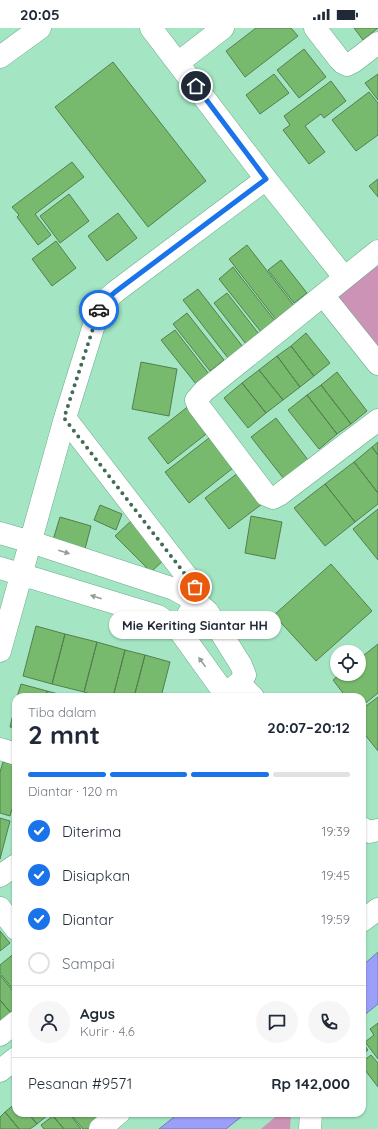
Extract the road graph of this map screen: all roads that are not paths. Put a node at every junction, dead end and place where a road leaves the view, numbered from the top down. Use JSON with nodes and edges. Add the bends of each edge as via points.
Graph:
{"nodes":[{"id":1,"x":40,"y":28,"type":"edge"},
{"id":2,"x":151,"y":28,"type":"edge"},
{"id":3,"x":223,"y":28,"type":"edge"},
{"id":4,"x":315,"y":28,"type":"edge"},
{"id":5,"x":378,"y":43,"type":"edge"},
{"id":6,"x":0,"y":57,"type":"edge"},
{"id":7,"x":178,"y":63,"type":"junction"},
{"id":8,"x":266,"y":179,"type":"junction"},
{"id":9,"x":378,"y":251,"type":"edge"},
{"id":10,"x":344,"y":277,"type":"junction"},
{"id":11,"x":323,"y":295,"type":"junction"},
{"id":12,"x":378,"y":364,"type":"edge"},
{"id":13,"x":64,"y":418,"type":"junction"},
{"id":14,"x":378,"y":420,"type":"edge"},
{"id":15,"x":0,"y":533,"type":"edge"},
{"id":16,"x":31,"y":542,"type":"junction"},
{"id":17,"x":0,"y":568,"type":"edge"},
{"id":18,"x":22,"y":574,"type":"junction"},
{"id":19,"x":196,"y":601,"type":"junction"},
{"id":20,"x":179,"y":630,"type":"junction"},
{"id":21,"x":0,"y":651,"type":"edge"},
{"id":22,"x":234,"y":693,"type":"edge"},
{"id":23,"x":0,"y":749,"type":"edge"},
{"id":24,"x":12,"y":753,"type":"edge"},
{"id":25,"x":366,"y":830,"type":"edge"},
{"id":26,"x":378,"y":830,"type":"edge"},
{"id":27,"x":12,"y":868,"type":"edge"},
{"id":28,"x":0,"y":876,"type":"edge"},
{"id":29,"x":0,"y":908,"type":"edge"},
{"id":30,"x":378,"y":909,"type":"edge"},
{"id":31,"x":366,"y":918,"type":"edge"},
{"id":32,"x":12,"y":924,"type":"edge"},
{"id":33,"x":12,"y":1025,"type":"edge"},
{"id":34,"x":0,"y":1035,"type":"edge"},
{"id":35,"x":12,"y":1061,"type":"edge"},
{"id":36,"x":0,"y":1071,"type":"edge"},
{"id":37,"x":114,"y":1117,"type":"edge"},
{"id":38,"x":100,"y":1129,"type":"edge"}],
"edges":[{"from":1,"to":6,"type":"street"},
{"from":2,"to":7,"type":"street"},
{"from":3,"to":7,"type":"street"},
{"from":4,"to":5,"type":"street","via":[[339,59],[347,65]]},
{"from":7,"to":8,"type":"street"},
{"from":8,"to":10,"type":"street"},
{"from":8,"to":13,"type":"street","via":[[105,301],[99,309]]},
{"from":9,"to":10,"type":"street"},
{"from":10,"to":11,"type":"street"},
{"from":11,"to":12,"type":"street"},
{"from":11,"to":14,"type":"street","via":[[204,391],[196,400],[198,405],[266,494],[273,498]]},
{"from":13,"to":16,"type":"street"},
{"from":13,"to":19,"type":"street","via":[[195,587]]},
{"from":15,"to":16,"type":"street"},
{"from":16,"to":18,"type":"street"},
{"from":16,"to":19,"type":"street","one_way":true,"via":[[174,589]]},
{"from":17,"to":18,"type":"street"},
{"from":20,"to":18,"type":"street","one_way":true,"via":[[158,616]]},
{"from":18,"to":21,"type":"street"},
{"from":19,"to":20,"type":"street"},
{"from":19,"to":22,"type":"street","via":[[208,612],[241,665],[245,675]]},
{"from":22,"to":20,"type":"street","one_way":true},
{"from":23,"to":24,"type":"street"},
{"from":25,"to":26,"type":"street"},
{"from":27,"to":28,"type":"street"},
{"from":29,"to":32,"type":"street"},
{"from":30,"to":31,"type":"street"},
{"from":33,"to":34,"type":"street"},
{"from":35,"to":36,"type":"street"},
{"from":37,"to":38,"type":"street"}]}
